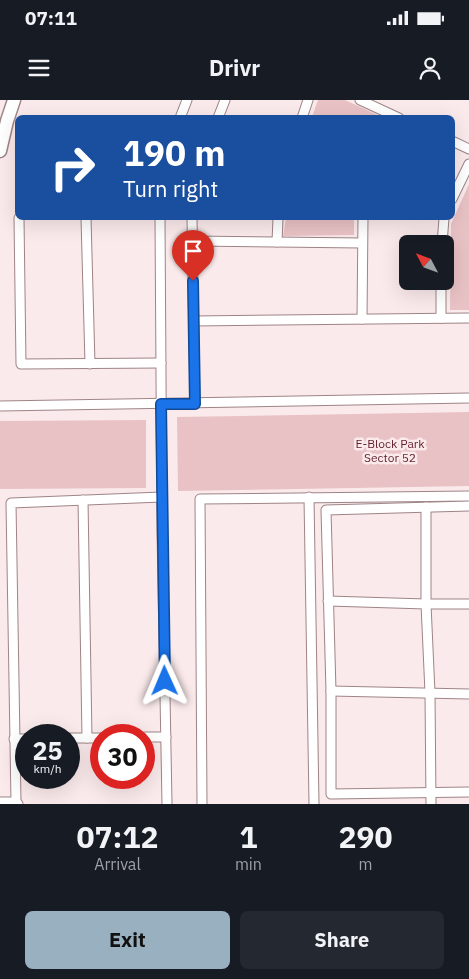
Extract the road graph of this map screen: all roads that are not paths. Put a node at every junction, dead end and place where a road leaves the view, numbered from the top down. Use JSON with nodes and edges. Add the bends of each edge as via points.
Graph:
{"nodes":[{"id":1,"x":14,"y":100,"type":"edge"},
{"id":2,"x":187,"y":100,"type":"edge"},
{"id":3,"x":225,"y":100,"type":"edge"},
{"id":4,"x":308,"y":100,"type":"edge"},
{"id":5,"x":360,"y":100,"type":"edge"},
{"id":6,"x":181,"y":115,"type":"edge"},
{"id":7,"x":219,"y":115,"type":"edge"},
{"id":8,"x":303,"y":115,"type":"edge"},
{"id":9,"x":392,"y":115,"type":"edge"},
{"id":10,"x":455,"y":143,"type":"edge"},
{"id":11,"x":469,"y":149,"type":"edge"},
{"id":12,"x":0,"y":151,"type":"edge"},
{"id":13,"x":469,"y":164,"type":"edge"},
{"id":14,"x":455,"y":192,"type":"edge"},
{"id":15,"x":18,"y":220,"type":"edge"},
{"id":16,"x":86,"y":220,"type":"edge"},
{"id":17,"x":160,"y":220,"type":"edge"},
{"id":18,"x":192,"y":220,"type":"edge"},
{"id":19,"x":278,"y":220,"type":"edge"},
{"id":20,"x":363,"y":220,"type":"edge"},
{"id":21,"x":444,"y":220,"type":"edge"},
{"id":22,"x":443,"y":235,"type":"edge"},
{"id":23,"x":192,"y":242,"type":"junction"},
{"id":24,"x":277,"y":242,"type":"junction"},
{"id":25,"x":362,"y":243,"type":"junction"},
{"id":26,"x":441,"y":290,"type":"edge"},
{"id":27,"x":441,"y":318,"type":"junction"},
{"id":28,"x":469,"y":318,"type":"edge"},
{"id":29,"x":362,"y":319,"type":"junction"},
{"id":30,"x":194,"y":321,"type":"junction"},
{"id":31,"x":161,"y":362,"type":"junction"},
{"id":32,"x":90,"y":364,"type":"junction"},
{"id":33,"x":469,"y":398,"type":"edge"},
{"id":34,"x":161,"y":404,"type":"junction"},
{"id":35,"x":195,"y":404,"type":"junction"},
{"id":36,"x":0,"y":406,"type":"edge"},
{"id":37,"x":469,"y":496,"type":"edge"},
{"id":38,"x":162,"y":497,"type":"junction"},
{"id":39,"x":310,"y":497,"type":"junction"},
{"id":40,"x":83,"y":500,"type":"junction"},
{"id":41,"x":469,"y":506,"type":"edge"},
{"id":42,"x":426,"y":507,"type":"junction"},
{"id":43,"x":328,"y":601,"type":"junction"},
{"id":44,"x":426,"y":604,"type":"junction"},
{"id":45,"x":469,"y":604,"type":"edge"},
{"id":46,"x":331,"y":691,"type":"junction"},
{"id":47,"x":430,"y":694,"type":"junction"},
{"id":48,"x":469,"y":694,"type":"edge"},
{"id":49,"x":155,"y":737,"type":"edge"},
{"id":50,"x":166,"y":737,"type":"junction"},
{"id":51,"x":80,"y":738,"type":"edge"},
{"id":52,"x":87,"y":738,"type":"joint"},
{"id":53,"x":14,"y":739,"type":"joint"},
{"id":54,"x":469,"y":792,"type":"edge"},
{"id":55,"x":431,"y":793,"type":"junction"},
{"id":56,"x":0,"y":802,"type":"edge"},
{"id":57,"x":17,"y":803,"type":"edge"},
{"id":58,"x":167,"y":804,"type":"edge"},
{"id":59,"x":202,"y":804,"type":"edge"},
{"id":60,"x":314,"y":804,"type":"edge"},
{"id":61,"x":431,"y":804,"type":"edge"}],
"edges":[{"from":1,"to":12,"type":"street"},
{"from":2,"to":6,"type":"street"},
{"from":3,"to":7,"type":"street"},
{"from":4,"to":8,"type":"street"},
{"from":5,"to":9,"type":"street"},
{"from":10,"to":11,"type":"street"},
{"from":13,"to":14,"type":"street"},
{"from":15,"to":32,"type":"street","via":[[21,364]]},
{"from":16,"to":32,"type":"street"},
{"from":17,"to":31,"type":"street"},
{"from":18,"to":23,"type":"street"},
{"from":19,"to":24,"type":"street"},
{"from":20,"to":25,"type":"street"},
{"from":21,"to":22,"type":"street"},
{"from":23,"to":24,"type":"street"},
{"from":23,"to":30,"type":"street"},
{"from":24,"to":25,"type":"street"},
{"from":25,"to":29,"type":"street"},
{"from":26,"to":27,"type":"street"},
{"from":27,"to":28,"type":"street"},
{"from":27,"to":29,"type":"street"},
{"from":29,"to":30,"type":"street"},
{"from":30,"to":35,"type":"street"},
{"from":31,"to":32,"type":"street"},
{"from":31,"to":34,"type":"street"},
{"from":33,"to":35,"type":"street"},
{"from":34,"to":35,"type":"street"},
{"from":34,"to":36,"type":"street"},
{"from":34,"to":38,"type":"street"},
{"from":37,"to":39,"type":"street"},
{"from":38,"to":40,"type":"street"},
{"from":38,"to":50,"type":"street"},
{"from":39,"to":59,"type":"street","via":[[200,499]]},
{"from":39,"to":60,"type":"street"},
{"from":40,"to":52,"type":"street"},
{"from":40,"to":53,"type":"street","via":[[11,503]]},
{"from":41,"to":42,"type":"street"},
{"from":42,"to":43,"type":"street","via":[[326,510]]},
{"from":42,"to":44,"type":"street"},
{"from":43,"to":44,"type":"street"},
{"from":43,"to":46,"type":"street"},
{"from":44,"to":45,"type":"street"},
{"from":44,"to":47,"type":"street"},
{"from":46,"to":47,"type":"street"},
{"from":46,"to":55,"type":"street","via":[[331,794]]},
{"from":47,"to":48,"type":"street"},
{"from":47,"to":55,"type":"street"},
{"from":49,"to":50,"type":"street"},
{"from":50,"to":58,"type":"street"},
{"from":51,"to":52,"type":"street"},
{"from":53,"to":57,"type":"street"},
{"from":54,"to":55,"type":"street"},
{"from":55,"to":61,"type":"street"},
{"from":56,"to":57,"type":"street"}]}
